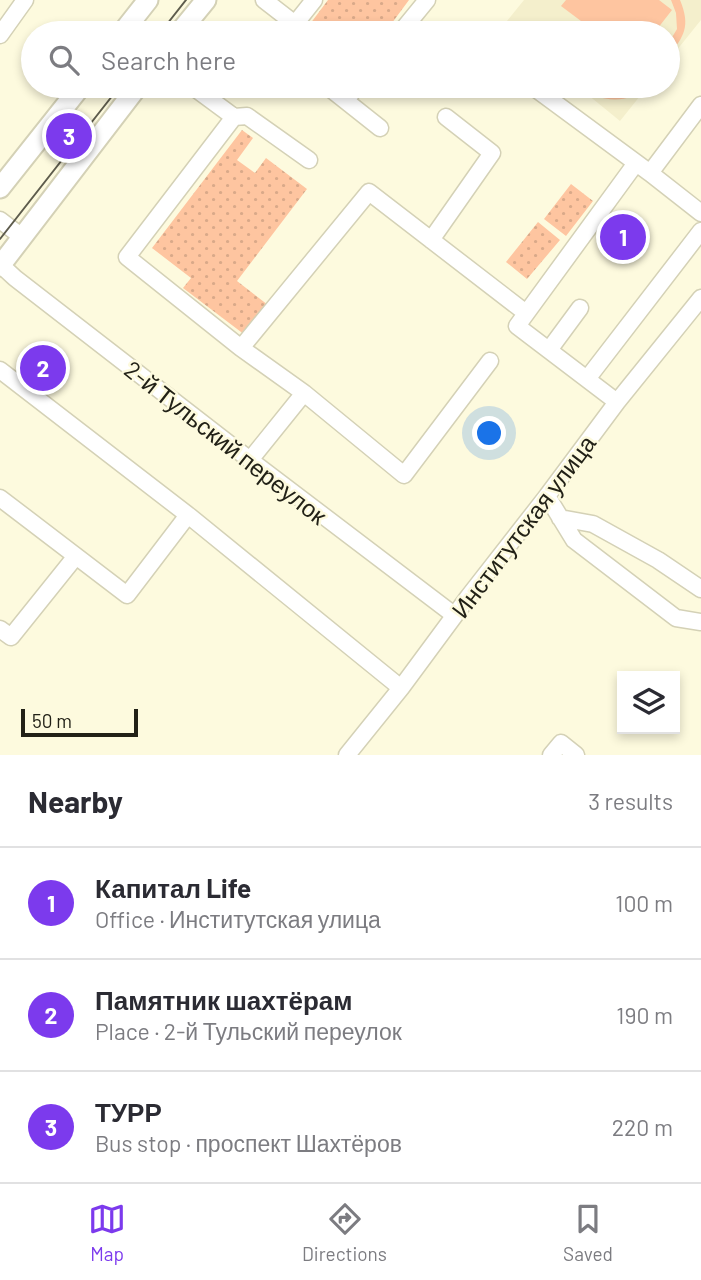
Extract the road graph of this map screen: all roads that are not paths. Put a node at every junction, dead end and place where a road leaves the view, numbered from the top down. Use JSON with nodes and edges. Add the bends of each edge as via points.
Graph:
{"nodes":[{"id":1,"x":25,"y":0,"type":"edge"},
{"id":2,"x":148,"y":0,"type":"edge"},
{"id":3,"x":206,"y":0,"type":"edge"},
{"id":4,"x":264,"y":0,"type":"edge"},
{"id":5,"x":314,"y":0,"type":"edge"},
{"id":6,"x":427,"y":0,"type":"edge"},
{"id":7,"x":131,"y":21,"type":"edge"},
{"id":8,"x":189,"y":21,"type":"edge"},
{"id":9,"x":285,"y":21,"type":"edge"},
{"id":10,"x":298,"y":21,"type":"edge"},
{"id":11,"x":410,"y":21,"type":"edge"},
{"id":12,"x":0,"y":36,"type":"edge"},
{"id":13,"x":71,"y":98,"type":"edge"},
{"id":14,"x":129,"y":98,"type":"edge"},
{"id":15,"x":208,"y":98,"type":"edge"},
{"id":16,"x":343,"y":98,"type":"edge"},
{"id":17,"x":548,"y":98,"type":"edge"},
{"id":18,"x":346,"y":100,"type":"joint"},
{"id":19,"x":701,"y":105,"type":"edge"},
{"id":20,"x":234,"y":117,"type":"junction"},
{"id":21,"x":446,"y":117,"type":"dead end"},
{"id":22,"x":380,"y":128,"type":"dead end"},
{"id":23,"x":309,"y":160,"type":"dead end"},
{"id":24,"x":636,"y":163,"type":"junction"},
{"id":25,"x":650,"y":173,"type":"junction"},
{"id":26,"x":0,"y":188,"type":"edge"},
{"id":27,"x":701,"y":213,"type":"edge"},
{"id":28,"x":0,"y":220,"type":"edge"},
{"id":29,"x":701,"y":230,"type":"edge"},
{"id":30,"x":22,"y":237,"type":"junction"},
{"id":31,"x":430,"y":240,"type":"junction"},
{"id":32,"x":1,"y":266,"type":"edge"},
{"id":33,"x":701,"y":298,"type":"edge"},
{"id":34,"x":580,"y":308,"type":"dead end"},
{"id":35,"x":517,"y":325,"type":"junction"},
{"id":36,"x":240,"y":348,"type":"junction"},
{"id":37,"x":549,"y":351,"type":"junction"},
{"id":38,"x":490,"y":361,"type":"dead end"},
{"id":39,"x":0,"y":370,"type":"edge"},
{"id":40,"x":587,"y":379,"type":"junction"},
{"id":41,"x":304,"y":393,"type":"junction"},
{"id":42,"x":617,"y":402,"type":"junction"},
{"id":43,"x":250,"y":460,"type":"junction"},
{"id":44,"x":547,"y":496,"type":"junction"},
{"id":45,"x":0,"y":498,"type":"edge"},
{"id":46,"x":188,"y":516,"type":"junction"},
{"id":47,"x":560,"y":518,"type":"junction"},
{"id":48,"x":76,"y":556,"type":"junction"},
{"id":49,"x":701,"y":589,"type":"edge"},
{"id":50,"x":454,"y":615,"type":"junction"},
{"id":51,"x":701,"y":622,"type":"edge"},
{"id":52,"x":0,"y":628,"type":"edge"},
{"id":53,"x":401,"y":688,"type":"junction"},
{"id":54,"x":347,"y":755,"type":"edge"},
{"id":55,"x":551,"y":755,"type":"edge"},
{"id":56,"x":576,"y":755,"type":"edge"}],
"edges":[{"from":1,"to":12,"type":"street"},
{"from":2,"to":7,"type":"main road"},
{"from":3,"to":8,"type":"main road"},
{"from":4,"to":9,"type":"street"},
{"from":5,"to":10,"type":"street"},
{"from":6,"to":11,"type":"street"},
{"from":13,"to":26,"type":"main road"},
{"from":14,"to":30,"type":"main road"},
{"from":15,"to":20,"type":"street"},
{"from":16,"to":18,"type":"street"},
{"from":17,"to":24,"type":"street"},
{"from":18,"to":22,"type":"street"},
{"from":19,"to":25,"type":"street"},
{"from":20,"to":23,"type":"street","via":[[247,116]]},
{"from":20,"to":36,"type":"street","via":[[127,257]]},
{"from":21,"to":31,"type":"street","via":[[492,153]]},
{"from":24,"to":25,"type":"street"},
{"from":24,"to":35,"type":"street"},
{"from":25,"to":27,"type":"street"},
{"from":28,"to":30,"type":"street"},
{"from":29,"to":40,"type":"street"},
{"from":30,"to":32,"type":"main road"},
{"from":31,"to":35,"type":"street"},
{"from":31,"to":36,"type":"street","via":[[369,192]]},
{"from":32,"to":43,"type":"street","name":"2-й Тульский переулок"},
{"from":33,"to":42,"type":"street","name":"Институтская улица"},
{"from":34,"to":37,"type":"street"},
{"from":35,"to":37,"type":"street"},
{"from":36,"to":41,"type":"street"},
{"from":37,"to":40,"type":"street"},
{"from":38,"to":41,"type":"street","via":[[404,475]]},
{"from":39,"to":46,"type":"street"},
{"from":40,"to":42,"type":"street"},
{"from":41,"to":43,"type":"street"},
{"from":42,"to":44,"type":"street","name":"Институтская улица"},
{"from":43,"to":50,"type":"street","name":"2-й Тульский переулок"},
{"from":44,"to":47,"type":"street"},
{"from":44,"to":50,"type":"street","name":"Институтская улица"},
{"from":45,"to":48,"type":"street"},
{"from":46,"to":48,"type":"street","via":[[127,595]]},
{"from":46,"to":53,"type":"street"},
{"from":47,"to":49,"type":"street","via":[[593,524]]},
{"from":47,"to":51,"type":"street","via":[[573,540],[676,618]]},
{"from":48,"to":52,"type":"street","via":[[11,637]]},
{"from":50,"to":53,"type":"street","name":"Институтская улица"},
{"from":53,"to":54,"type":"street","name":"Институтская улица"},
{"from":55,"to":56,"type":"street","via":[[561,744]]}]}
